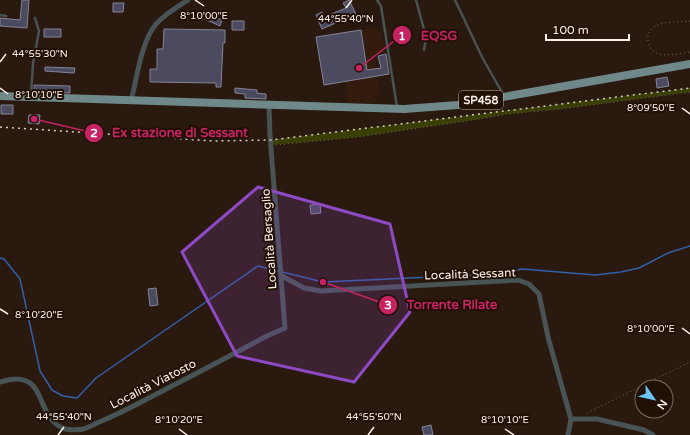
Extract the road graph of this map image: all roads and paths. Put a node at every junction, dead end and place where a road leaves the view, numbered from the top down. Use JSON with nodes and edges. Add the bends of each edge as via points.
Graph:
{"nodes":[{"id":1,"x":188,"y":0,"type":"edge"},
{"id":2,"x":377,"y":0,"type":"edge"},
{"id":3,"x":416,"y":0,"type":"edge"},
{"id":4,"x":455,"y":0,"type":"edge"},
{"id":5,"x":0,"y":15,"type":"edge"},
{"id":6,"x":6,"y":16,"type":"dead end"},
{"id":7,"x":35,"y":18,"type":"dead end"},
{"id":8,"x":690,"y":21,"type":"edge"},
{"id":9,"x":424,"y":50,"type":"dead end"},
{"id":10,"x":690,"y":52,"type":"edge"},
{"id":11,"x":690,"y":64,"type":"edge"},
{"id":12,"x":690,"y":92,"type":"edge"},
{"id":13,"x":0,"y":96,"type":"edge"},
{"id":14,"x":504,"y":96,"type":"junction"},
{"id":15,"x":31,"y":97,"type":"junction"},
{"id":16,"x":131,"y":101,"type":"junction"},
{"id":17,"x":269,"y":105,"type":"junction"},
{"id":18,"x":397,"y":109,"type":"junction"},
{"id":19,"x":272,"y":147,"type":"junction"},
{"id":20,"x":281,"y":273,"type":"junction"},
{"id":21,"x":285,"y":328,"type":"joint"},
{"id":22,"x":690,"y":362,"type":"edge"},
{"id":23,"x":0,"y":382,"type":"edge"},
{"id":24,"x":574,"y":419,"type":"junction"},
{"id":25,"x":568,"y":435,"type":"edge"},
{"id":26,"x":653,"y":435,"type":"edge"}],
"edges":[{"from":1,"to":16,"type":"street","via":[[165,15],[149,35]]},
{"from":2,"to":18,"type":"lane"},
{"from":3,"to":9,"type":"lane","via":[[426,36]]},
{"from":4,"to":14,"type":"lane"},
{"from":5,"to":6,"type":"lane"},
{"from":7,"to":15,"type":"lane","via":[[39,31],[33,62]]},
{"from":8,"to":10,"type":"path","via":[[654,27],[648,34],[648,40],[652,50],[657,54]]},
{"from":11,"to":14,"type":"main road","number":"SP458"},
{"from":12,"to":19,"type":"path","via":[[507,114],[380,134]]},
{"from":13,"to":15,"type":"main road","number":"SP458"},
{"from":14,"to":18,"type":"main road","number":"SP458","via":[[428,108]]},
{"from":15,"to":16,"type":"main road","number":"SP458"},
{"from":16,"to":17,"type":"main road","number":"SP458"},
{"from":17,"to":18,"type":"main road","number":"SP458"},
{"from":17,"to":19,"type":"street","name":"Località Bersaglio"},
{"from":19,"to":20,"type":"street","name":"Località Bersaglio"},
{"from":20,"to":21,"type":"street","name":"Località Bersaglio"},
{"from":20,"to":24,"type":"street","name":"Località Sessant","via":[[304,288],[321,291],[518,280],[529,284],[539,294],[548,337]]},
{"from":21,"to":23,"type":"street","name":"Località Viatosto","via":[[265,336],[115,416],[83,429],[65,429],[57,425],[45,411],[33,385],[25,380]]},
{"from":22,"to":24,"type":"path"},
{"from":24,"to":25,"type":"street"},
{"from":24,"to":26,"type":"street","via":[[597,419],[644,430]]}]}
